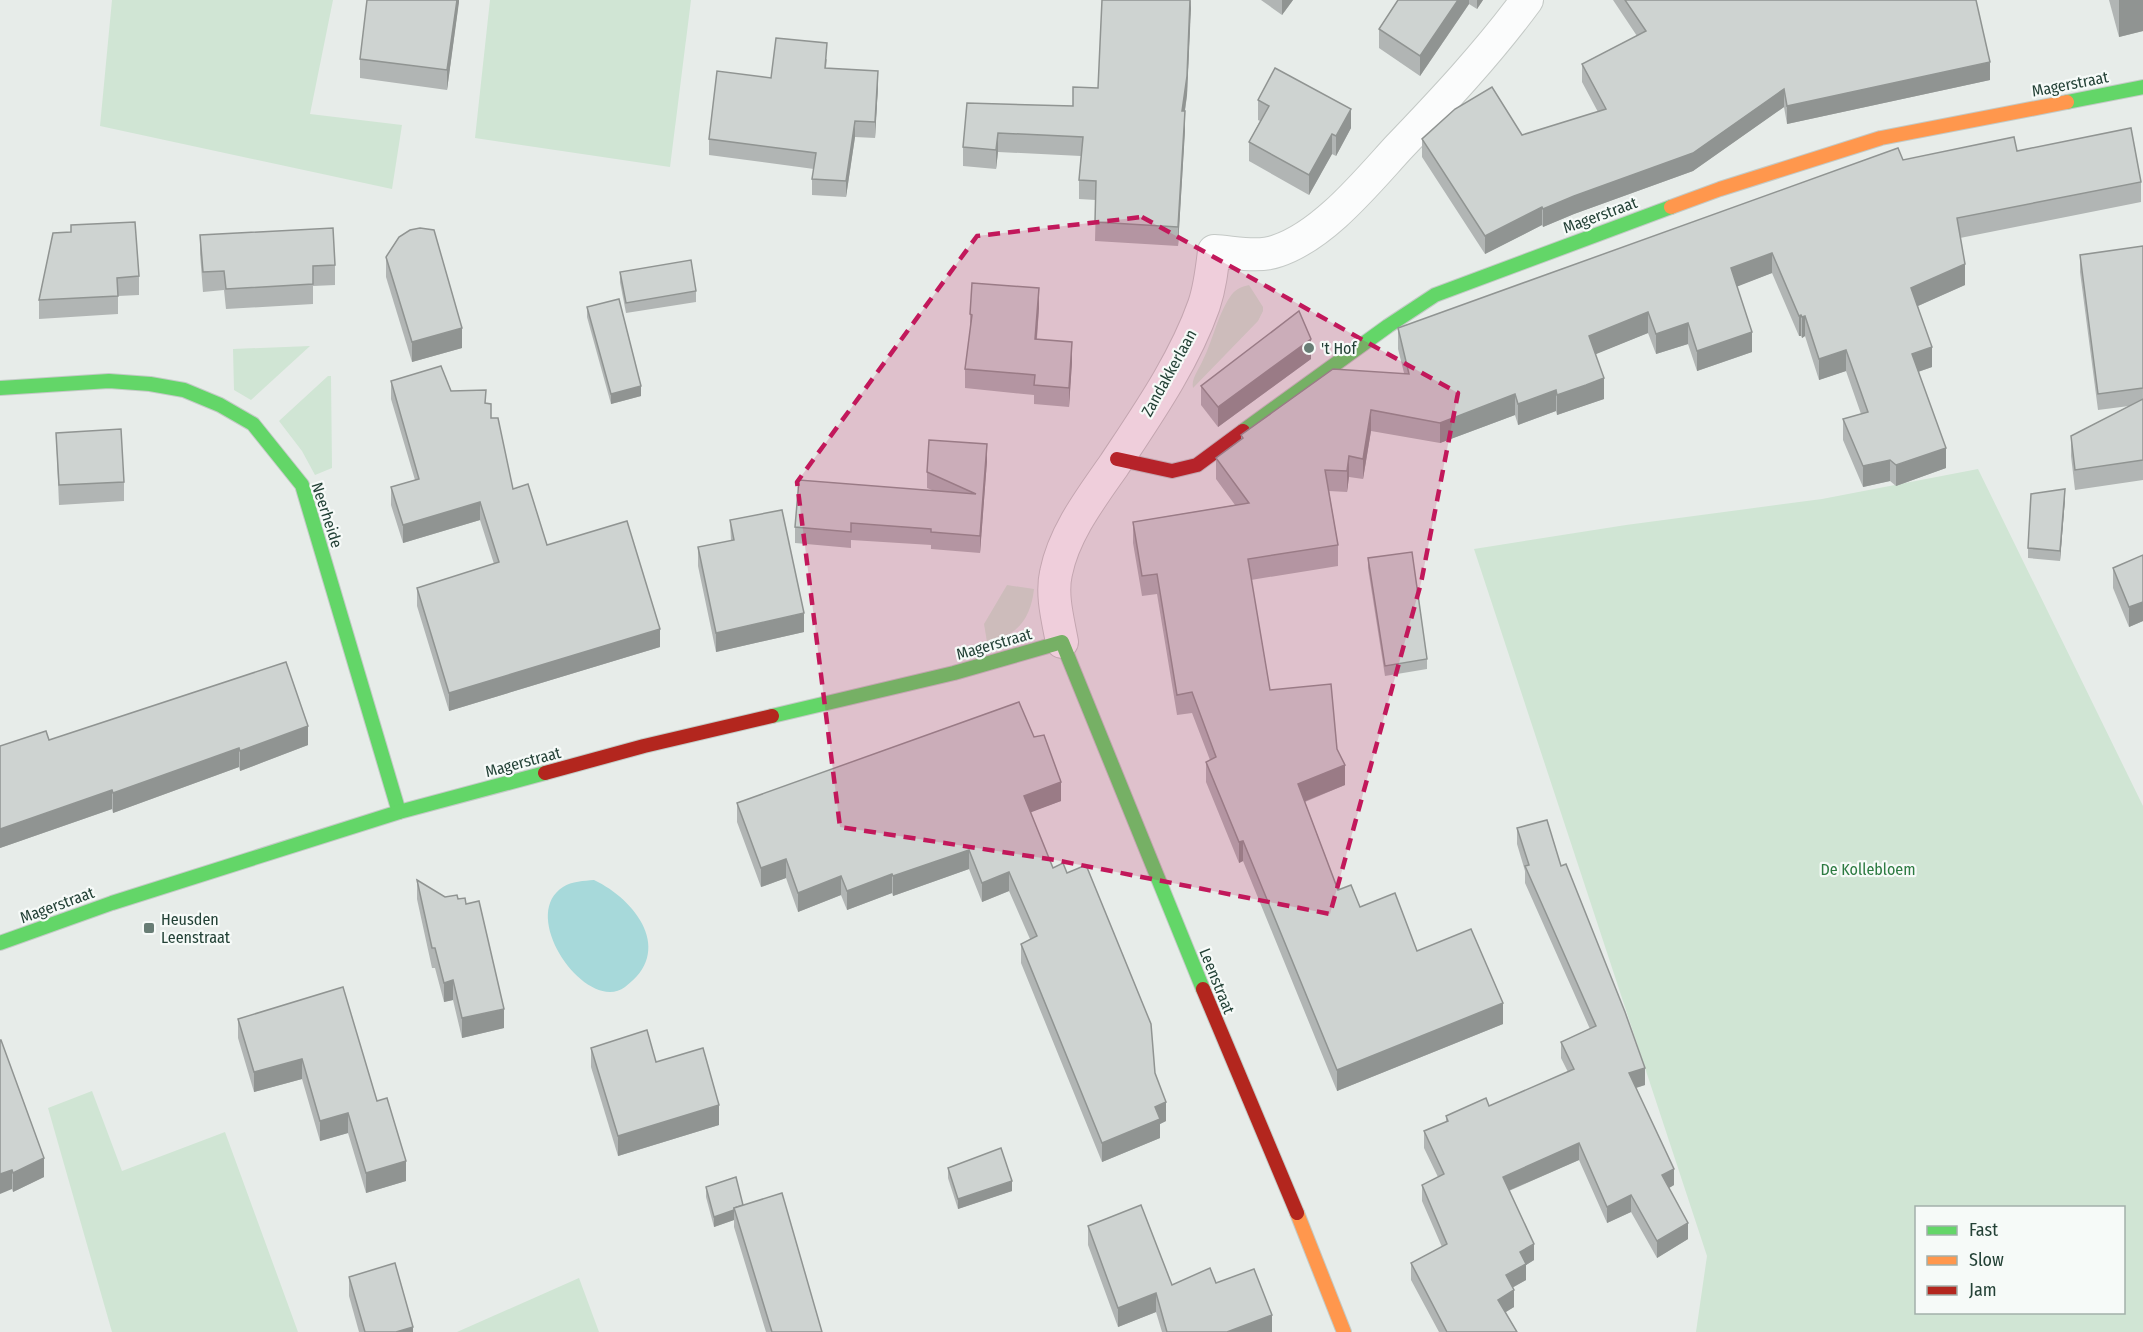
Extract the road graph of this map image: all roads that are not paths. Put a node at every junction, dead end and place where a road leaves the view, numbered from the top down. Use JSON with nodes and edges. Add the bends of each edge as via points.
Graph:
{"nodes":[{"id":1,"x":1527,"y":0,"type":"edge"},
{"id":2,"x":2143,"y":87,"type":"edge"},
{"id":3,"x":0,"y":388,"type":"edge"},
{"id":4,"x":1117,"y":459,"type":"junction"},
{"id":5,"x":1062,"y":642,"type":"junction"},
{"id":6,"x":399,"y":812,"type":"junction"},
{"id":7,"x":0,"y":943,"type":"edge"},
{"id":8,"x":1344,"y":1332,"type":"edge"}],
"edges":[{"from":1,"to":4,"type":"street","name":"Zandakkerlaan","via":[[1455,88],[1348,202],[1308,235],[1277,251],[1214,251],[1204,304],[1188,343]]},
{"from":2,"to":4,"type":"street","name":"Magerstraat","via":[[1881,138],[1720,189],[1435,295],[1197,465],[1172,471]]},
{"from":3,"to":6,"type":"street","name":"Neerheide","via":[[109,381],[150,384],[184,390],[253,424],[302,485]]},
{"from":4,"to":5,"type":"street","name":"Zandakkerlaan","via":[[1071,532],[1056,574],[1056,609]]},
{"from":5,"to":6,"type":"street","name":"Magerstraat","via":[[954,673],[644,746]]},
{"from":5,"to":8,"type":"street","name":"Leenstraat"},
{"from":6,"to":7,"type":"street","name":"Magerstraat","via":[[112,903]]}]}
